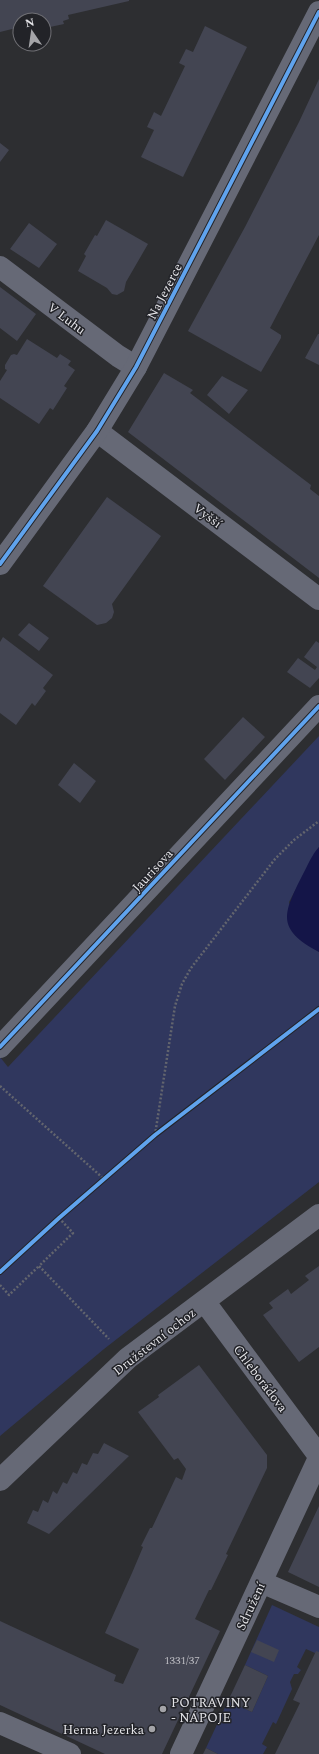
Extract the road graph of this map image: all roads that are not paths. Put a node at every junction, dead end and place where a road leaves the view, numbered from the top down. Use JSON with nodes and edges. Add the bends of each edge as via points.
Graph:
{"nodes":[{"id":1,"x":319,"y":12,"type":"edge"},
{"id":2,"x":0,"y":267,"type":"edge"},
{"id":3,"x":136,"y":367,"type":"junction"},
{"id":4,"x":97,"y":431,"type":"junction"},
{"id":5,"x":0,"y":564,"type":"edge"},
{"id":6,"x":319,"y":599,"type":"edge"},
{"id":7,"x":319,"y":706,"type":"edge"},
{"id":8,"x":0,"y":1047,"type":"edge"},
{"id":9,"x":319,"y":1215,"type":"edge"},
{"id":10,"x":204,"y":1301,"type":"junction"},
{"id":11,"x":319,"y":1457,"type":"edge"},
{"id":12,"x":0,"y":1480,"type":"edge"},
{"id":13,"x":261,"y":1582,"type":"junction"},
{"id":14,"x":319,"y":1607,"type":"edge"},
{"id":15,"x":2,"y":1729,"type":"edge"},
{"id":16,"x":70,"y":1754,"type":"edge"},
{"id":17,"x":182,"y":1754,"type":"edge"}],
"edges":[{"from":1,"to":3,"type":"street","name":"Na Jezerce"},
{"from":2,"to":3,"type":"street","name":"V Luhu"},
{"from":3,"to":4,"type":"street","name":"Na Jezerce"},
{"from":4,"to":5,"type":"street","name":"Na Jezerce"},
{"from":4,"to":6,"type":"street","name":"Vyšší"},
{"from":7,"to":8,"type":"street","name":"Jaurisova"},
{"from":9,"to":10,"type":"street","name":"Družstevní ochoz"},
{"from":10,"to":11,"type":"street","name":"Chleborádova"},
{"from":10,"to":12,"type":"street","name":"Družstevní ochoz","via":[[128,1358]]},
{"from":11,"to":13,"type":"street","name":"Sdružení"},
{"from":13,"to":14,"type":"street"},
{"from":13,"to":17,"type":"street","name":"Sdružení"},
{"from":15,"to":16,"type":"street"}]}
